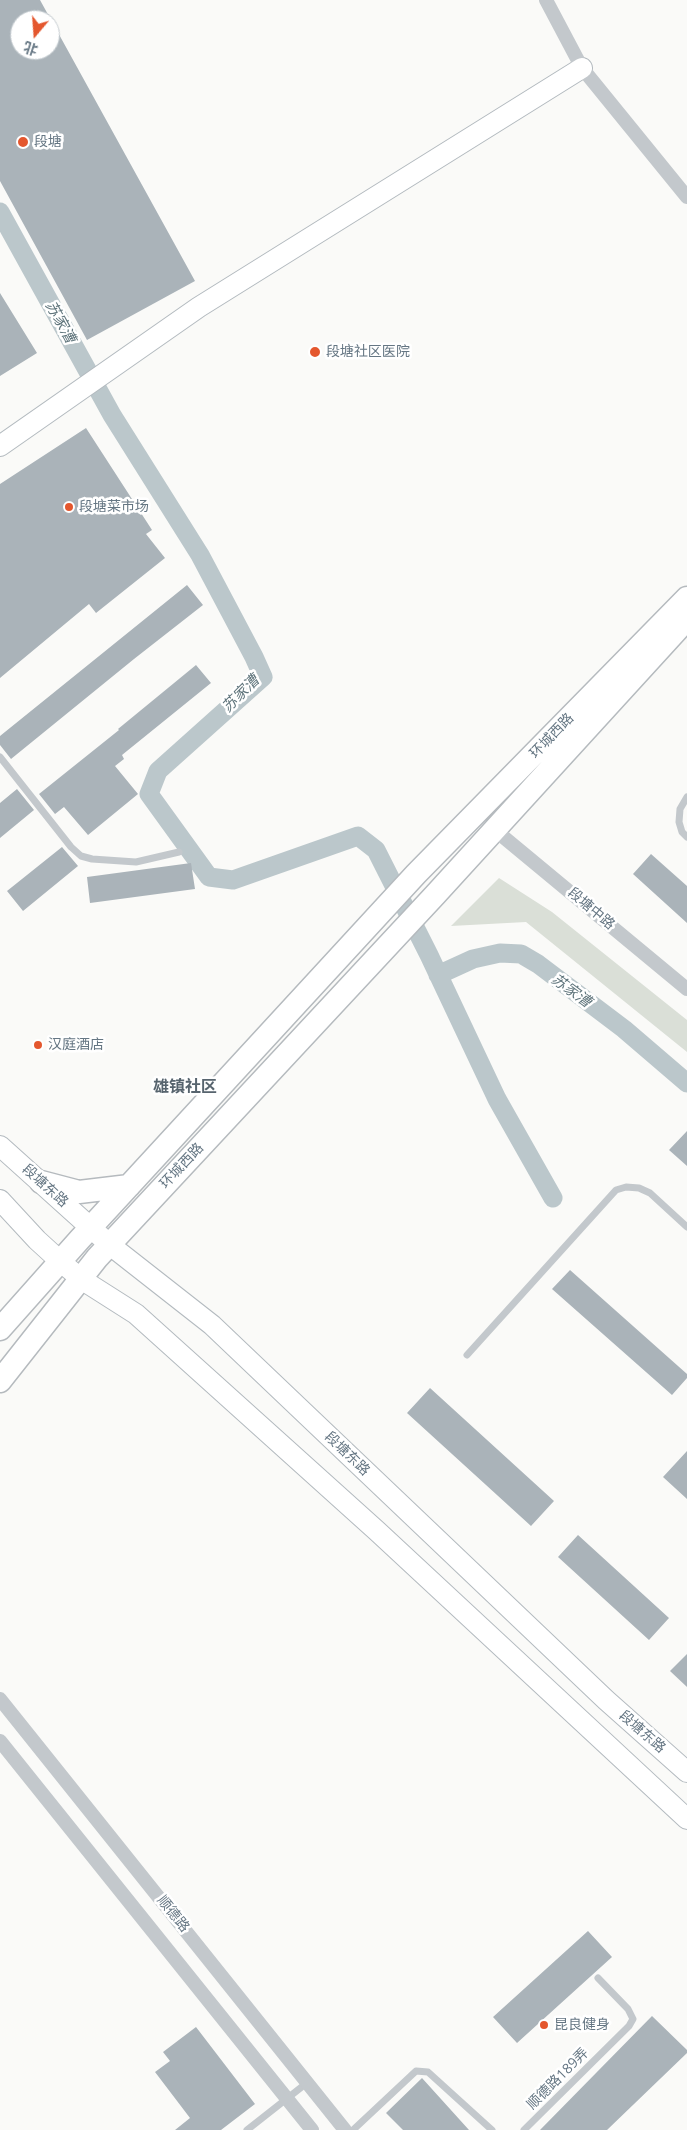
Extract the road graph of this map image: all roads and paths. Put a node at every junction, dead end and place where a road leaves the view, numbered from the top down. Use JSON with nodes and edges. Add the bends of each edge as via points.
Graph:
{"nodes":[{"id":1,"x":546,"y":0,"type":"edge"},
{"id":2,"x":582,"y":68,"type":"junction"},
{"id":3,"x":687,"y":197,"type":"edge"},
{"id":4,"x":0,"y":446,"type":"edge"},
{"id":5,"x":687,"y":598,"type":"edge"},
{"id":6,"x":687,"y":619,"type":"edge"},
{"id":7,"x":0,"y":758,"type":"edge"},
{"id":8,"x":687,"y":797,"type":"edge"},
{"id":9,"x":494,"y":830,"type":"junction"},
{"id":10,"x":687,"y":837,"type":"edge"},
{"id":11,"x":179,"y":852,"type":"dead end"},
{"id":12,"x":687,"y":989,"type":"edge"},
{"id":13,"x":0,"y":1146,"type":"edge"},
{"id":14,"x":41,"y":1182,"type":"junction"},
{"id":15,"x":128,"y":1186,"type":"junction"},
{"id":16,"x":0,"y":1200,"type":"edge"},
{"id":17,"x":687,"y":1227,"type":"edge"},
{"id":18,"x":90,"y":1228,"type":"junction"},
{"id":19,"x":110,"y":1245,"type":"junction"},
{"id":20,"x":60,"y":1261,"type":"junction"},
{"id":21,"x":81,"y":1279,"type":"junction"},
{"id":22,"x":0,"y":1330,"type":"edge"},
{"id":23,"x":466,"y":1355,"type":"dead end"},
{"id":24,"x":0,"y":1381,"type":"edge"},
{"id":25,"x":0,"y":1699,"type":"edge"},
{"id":26,"x":0,"y":1741,"type":"edge"},
{"id":27,"x":687,"y":1772,"type":"edge"},
{"id":28,"x":687,"y":1819,"type":"edge"},
{"id":29,"x":598,"y":1978,"type":"dead end"},
{"id":30,"x":308,"y":2082,"type":"junction"},
{"id":31,"x":287,"y":2098,"type":"junction"},
{"id":32,"x":247,"y":2130,"type":"edge"},
{"id":33,"x":312,"y":2130,"type":"edge"},
{"id":34,"x":345,"y":2130,"type":"edge"},
{"id":35,"x":353,"y":2130,"type":"edge"},
{"id":36,"x":492,"y":2130,"type":"edge"},
{"id":37,"x":524,"y":2130,"type":"edge"}],
"edges":[{"from":1,"to":2,"type":"street"},
{"from":2,"to":3,"type":"street"},
{"from":2,"to":4,"type":"main road","via":[[199,307]]},
{"from":5,"to":15,"type":"main road","name":"环城西路","via":[[416,874]]},
{"from":6,"to":9,"type":"main road","name":"环城西路"},
{"from":7,"to":11,"type":"lane","via":[[81,856],[136,862]]},
{"from":8,"to":10,"type":"lane","via":[[680,809],[679,822]]},
{"from":9,"to":12,"type":"street","name":"段塘中路"},
{"from":9,"to":19,"type":"main road","name":"环城西路"},
{"from":13,"to":14,"type":"main road","name":"段塘东路"},
{"from":14,"to":15,"type":"main road","via":[[79,1192]]},
{"from":14,"to":18,"type":"main road","name":"段塘东路"},
{"from":15,"to":18,"type":"main road","name":"环城西路"},
{"from":16,"to":20,"type":"main road"},
{"from":17,"to":23,"type":"lane","via":[[650,1193],[633,1187],[616,1190]]},
{"from":18,"to":19,"type":"main road","name":"段塘东路"},
{"from":18,"to":20,"type":"main road","name":"环城西路"},
{"from":19,"to":21,"type":"main road","name":"环城西路"},
{"from":19,"to":27,"type":"main road","name":"段塘东路","via":[[212,1326],[606,1700]]},
{"from":20,"to":21,"type":"main road"},
{"from":20,"to":22,"type":"main road","name":"环城西路"},
{"from":21,"to":24,"type":"main road","name":"环城西路"},
{"from":21,"to":28,"type":"main road","via":[[143,1321],[385,1538]]},
{"from":25,"to":30,"type":"street","name":"顺德路"},
{"from":26,"to":31,"type":"street","name":"顺德路"},
{"from":29,"to":37,"type":"lane","name":"顺德路189弄","via":[[628,2009],[633,2020]]},
{"from":30,"to":31,"type":"lane"},
{"from":30,"to":34,"type":"street","name":"顺德路"},
{"from":31,"to":32,"type":"lane"},
{"from":31,"to":33,"type":"street","name":"顺德路"},
{"from":35,"to":36,"type":"lane","via":[[416,2071],[428,2072]]}]}
